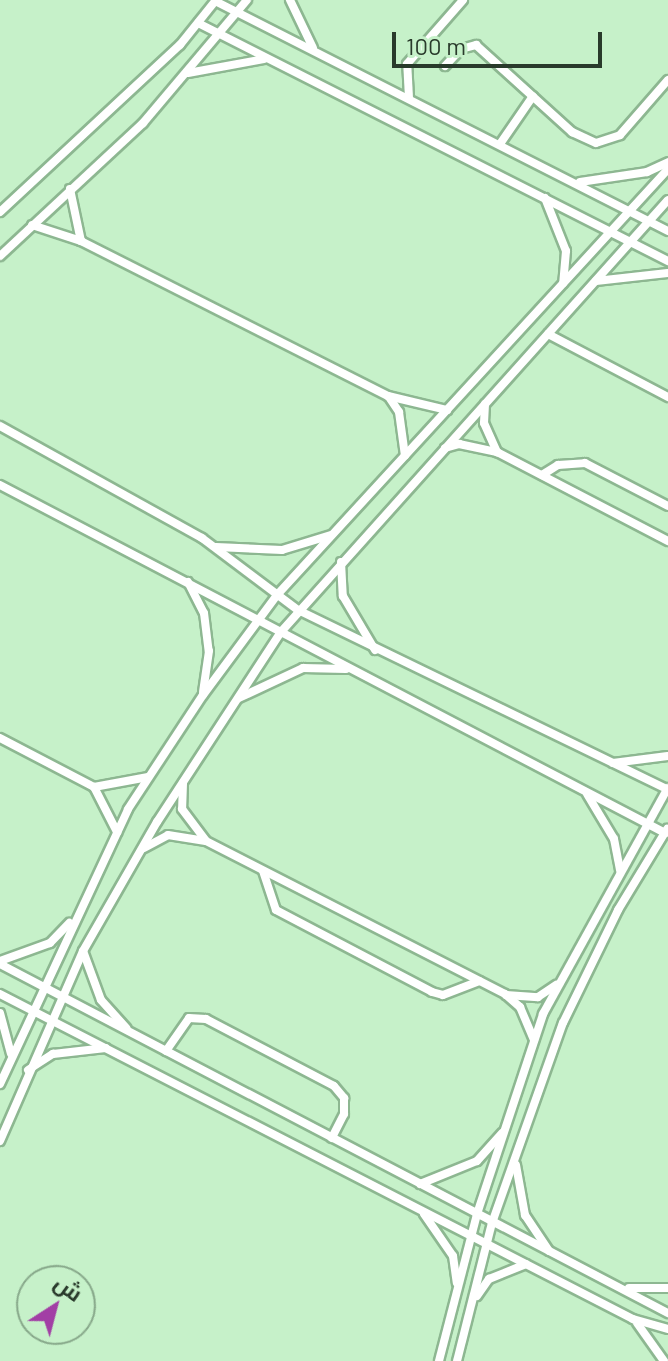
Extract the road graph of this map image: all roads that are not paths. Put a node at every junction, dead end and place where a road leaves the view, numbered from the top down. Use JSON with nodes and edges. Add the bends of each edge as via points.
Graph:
{"nodes":[{"id":1,"x":247,"y":0,"type":"edge"},
{"id":2,"x":290,"y":0,"type":"edge"},
{"id":3,"x":463,"y":0,"type":"edge"},
{"id":4,"x":216,"y":1,"type":"edge"},
{"id":5,"x":237,"y":13,"type":"junction"},
{"id":6,"x":198,"y":23,"type":"junction"},
{"id":7,"x":219,"y":35,"type":"junction"},
{"id":8,"x":313,"y":49,"type":"junction"},
{"id":9,"x":267,"y":59,"type":"junction"},
{"id":10,"x":445,"y":66,"type":"dead end"},
{"id":11,"x":183,"y":74,"type":"junction"},
{"id":12,"x":668,"y":80,"type":"edge"},
{"id":13,"x":533,"y":96,"type":"junction"},
{"id":14,"x":409,"y":98,"type":"junction"},
{"id":15,"x":500,"y":144,"type":"junction"},
{"id":16,"x":668,"y":162,"type":"edge"},
{"id":17,"x":668,"y":169,"type":"edge"},
{"id":18,"x":577,"y":182,"type":"junction"},
{"id":19,"x":70,"y":189,"type":"junction"},
{"id":20,"x":544,"y":197,"type":"junction"},
{"id":21,"x":668,"y":200,"type":"edge"},
{"id":22,"x":632,"y":210,"type":"junction"},
{"id":23,"x":0,"y":212,"type":"edge"},
{"id":24,"x":650,"y":221,"type":"junction"},
{"id":25,"x":32,"y":225,"type":"junction"},
{"id":26,"x":613,"y":231,"type":"junction"},
{"id":27,"x":668,"y":231,"type":"edge"},
{"id":28,"x":81,"y":241,"type":"junction"},
{"id":29,"x":631,"y":242,"type":"junction"},
{"id":30,"x":0,"y":256,"type":"edge"},
{"id":31,"x":668,"y":261,"type":"edge"},
{"id":32,"x":668,"y":273,"type":"edge"},
{"id":33,"x":595,"y":282,"type":"junction"},
{"id":34,"x":563,"y":285,"type":"junction"},
{"id":35,"x":548,"y":334,"type":"junction"},
{"id":36,"x":388,"y":396,"type":"junction"},
{"id":37,"x":668,"y":397,"type":"edge"},
{"id":38,"x":486,"y":402,"type":"junction"},
{"id":39,"x":447,"y":410,"type":"junction"},
{"id":40,"x":0,"y":426,"type":"edge"},
{"id":41,"x":445,"y":448,"type":"junction"},
{"id":42,"x":497,"y":452,"type":"junction"},
{"id":43,"x":405,"y":456,"type":"junction"},
{"id":44,"x":542,"y":475,"type":"junction"},
{"id":45,"x":0,"y":485,"type":"edge"},
{"id":46,"x":668,"y":506,"type":"edge"},
{"id":47,"x":332,"y":535,"type":"junction"},
{"id":48,"x":668,"y":541,"type":"edge"},
{"id":49,"x":216,"y":547,"type":"junction"},
{"id":50,"x":341,"y":562,"type":"junction"},
{"id":51,"x":188,"y":581,"type":"junction"},
{"id":52,"x":277,"y":595,"type":"junction"},
{"id":53,"x":298,"y":610,"type":"junction"},
{"id":54,"x":258,"y":619,"type":"junction"},
{"id":55,"x":280,"y":633,"type":"junction"},
{"id":56,"x":378,"y":654,"type":"junction"},
{"id":57,"x":351,"y":669,"type":"junction"},
{"id":58,"x":203,"y":695,"type":"junction"},
{"id":59,"x":234,"y":700,"type":"junction"},
{"id":60,"x":0,"y":738,"type":"edge"},
{"id":61,"x":668,"y":756,"type":"edge"},
{"id":62,"x":611,"y":763,"type":"junction"},
{"id":63,"x":185,"y":776,"type":"junction"},
{"id":64,"x":148,"y":777,"type":"junction"},
{"id":65,"x":94,"y":787,"type":"junction"},
{"id":66,"x":580,"y":788,"type":"junction"},
{"id":67,"x":667,"y":789,"type":"edge"},
{"id":68,"x":647,"y":822,"type":"junction"},
{"id":69,"x":666,"y":830,"type":"edge"},
{"id":70,"x":117,"y":832,"type":"junction"},
{"id":71,"x":206,"y":841,"type":"junction"},
{"id":72,"x":139,"y":852,"type":"junction"},
{"id":73,"x":262,"y":870,"type":"junction"},
{"id":74,"x":620,"y":870,"type":"junction"},
{"id":75,"x":75,"y":917,"type":"junction"},
{"id":76,"x":83,"y":951,"type":"junction"},
{"id":77,"x":0,"y":962,"type":"edge"},
{"id":78,"x":561,"y":980,"type":"junction"},
{"id":79,"x":479,"y":981,"type":"junction"},
{"id":80,"x":41,"y":986,"type":"junction"},
{"id":81,"x":0,"y":994,"type":"edge"},
{"id":82,"x":505,"y":994,"type":"junction"},
{"id":83,"x":59,"y":995,"type":"junction"},
{"id":84,"x":31,"y":1010,"type":"junction"},
{"id":85,"x":0,"y":1013,"type":"edge"},
{"id":86,"x":48,"y":1019,"type":"junction"},
{"id":87,"x":129,"y":1032,"type":"junction"},
{"id":88,"x":534,"y":1041,"type":"junction"},
{"id":89,"x":106,"y":1048,"type":"junction"},
{"id":90,"x":166,"y":1051,"type":"junction"},
{"id":91,"x":11,"y":1057,"type":"junction"},
{"id":92,"x":28,"y":1071,"type":"junction"},
{"id":93,"x":0,"y":1084,"type":"edge"},
{"id":94,"x":505,"y":1129,"type":"junction"},
{"id":95,"x":332,"y":1138,"type":"junction"},
{"id":96,"x":0,"y":1141,"type":"edge"},
{"id":97,"x":515,"y":1158,"type":"junction"},
{"id":98,"x":420,"y":1184,"type":"junction"},
{"id":99,"x":418,"y":1208,"type":"junction"},
{"id":100,"x":477,"y":1214,"type":"junction"},
{"id":101,"x":492,"y":1223,"type":"junction"},
{"id":102,"x":471,"y":1236,"type":"junction"},
{"id":103,"x":487,"y":1243,"type":"junction"},
{"id":104,"x":549,"y":1252,"type":"junction"},
{"id":105,"x":526,"y":1264,"type":"junction"},
{"id":106,"x":458,"y":1287,"type":"junction"},
{"id":107,"x":625,"y":1288,"type":"junction"},
{"id":108,"x":668,"y":1288,"type":"edge"},
{"id":109,"x":472,"y":1303,"type":"junction"},
{"id":110,"x":668,"y":1313,"type":"edge"},
{"id":111,"x":633,"y":1319,"type":"junction"},
{"id":112,"x":668,"y":1329,"type":"edge"},
{"id":113,"x":439,"y":1361,"type":"edge"},
{"id":114,"x":457,"y":1361,"type":"edge"},
{"id":115,"x":664,"y":1361,"type":"edge"}],
"edges":[{"from":1,"to":5,"type":"lane"},
{"from":2,"to":8,"type":"lane"},
{"from":3,"to":14,"type":"lane","via":[[407,64]]},
{"from":4,"to":5,"type":"lane"},
{"from":4,"to":6,"type":"lane"},
{"from":5,"to":7,"type":"lane"},
{"from":5,"to":8,"type":"lane"},
{"from":6,"to":7,"type":"lane"},
{"from":6,"to":23,"type":"lane"},
{"from":7,"to":9,"type":"lane"},
{"from":7,"to":11,"type":"lane"},
{"from":8,"to":14,"type":"lane"},
{"from":9,"to":11,"type":"lane","via":[[238,59]]},
{"from":9,"to":20,"type":"lane"},
{"from":10,"to":13,"type":"lane","via":[[461,49],[476,45]]},
{"from":11,"to":19,"type":"lane","via":[[143,123]]},
{"from":12,"to":13,"type":"lane","via":[[610,141],[584,140]]},
{"from":13,"to":15,"type":"lane"},
{"from":14,"to":15,"type":"lane"},
{"from":15,"to":18,"type":"lane"},
{"from":16,"to":18,"type":"lane","via":[[647,172]]},
{"from":17,"to":22,"type":"lane"},
{"from":18,"to":22,"type":"lane"},
{"from":19,"to":25,"type":"lane"},
{"from":19,"to":28,"type":"lane"},
{"from":20,"to":26,"type":"lane"},
{"from":20,"to":34,"type":"lane","via":[[566,251]]},
{"from":21,"to":24,"type":"lane"},
{"from":22,"to":24,"type":"lane"},
{"from":22,"to":26,"type":"lane"},
{"from":24,"to":27,"type":"lane"},
{"from":24,"to":29,"type":"lane"},
{"from":25,"to":28,"type":"lane"},
{"from":25,"to":30,"type":"lane"},
{"from":26,"to":29,"type":"lane"},
{"from":26,"to":34,"type":"lane"},
{"from":28,"to":36,"type":"lane"},
{"from":29,"to":31,"type":"lane"},
{"from":29,"to":33,"type":"lane"},
{"from":32,"to":33,"type":"lane"},
{"from":33,"to":35,"type":"lane"},
{"from":34,"to":39,"type":"lane"},
{"from":35,"to":37,"type":"lane"},
{"from":35,"to":38,"type":"lane"},
{"from":36,"to":39,"type":"lane"},
{"from":36,"to":43,"type":"lane","via":[[399,412]]},
{"from":38,"to":41,"type":"lane"},
{"from":38,"to":42,"type":"lane","via":[[484,423]]},
{"from":39,"to":43,"type":"lane"},
{"from":40,"to":49,"type":"lane"},
{"from":41,"to":42,"type":"lane","via":[[459,444]]},
{"from":41,"to":50,"type":"lane"},
{"from":42,"to":44,"type":"lane"},
{"from":43,"to":47,"type":"lane"},
{"from":44,"to":46,"type":"lane","via":[[558,465],[585,463]]},
{"from":44,"to":48,"type":"lane"},
{"from":45,"to":51,"type":"lane"},
{"from":47,"to":49,"type":"lane","via":[[282,550]]},
{"from":47,"to":52,"type":"lane"},
{"from":49,"to":52,"type":"lane"},
{"from":50,"to":53,"type":"lane"},
{"from":50,"to":56,"type":"lane","via":[[343,596]]},
{"from":51,"to":54,"type":"lane"},
{"from":51,"to":58,"type":"lane","via":[[204,613],[208,638]]},
{"from":52,"to":53,"type":"lane"},
{"from":52,"to":54,"type":"lane"},
{"from":53,"to":55,"type":"lane"},
{"from":53,"to":56,"type":"lane"},
{"from":54,"to":55,"type":"lane"},
{"from":54,"to":58,"type":"lane"},
{"from":55,"to":57,"type":"lane"},
{"from":55,"to":59,"type":"lane"},
{"from":56,"to":62,"type":"lane"},
{"from":57,"to":59,"type":"lane","via":[[303,668]]},
{"from":57,"to":66,"type":"lane"},
{"from":58,"to":64,"type":"lane"},
{"from":59,"to":63,"type":"lane"},
{"from":60,"to":65,"type":"lane"},
{"from":61,"to":62,"type":"lane"},
{"from":62,"to":67,"type":"lane"},
{"from":63,"to":71,"type":"lane","via":[[182,809]]},
{"from":63,"to":72,"type":"lane"},
{"from":64,"to":65,"type":"lane"},
{"from":64,"to":70,"type":"lane"},
{"from":65,"to":70,"type":"lane"},
{"from":66,"to":68,"type":"lane"},
{"from":66,"to":74,"type":"lane","via":[[600,808]]},
{"from":67,"to":68,"type":"lane"},
{"from":68,"to":69,"type":"lane"},
{"from":68,"to":74,"type":"lane"},
{"from":69,"to":97,"type":"lane","via":[[618,910],[563,1023]]},
{"from":70,"to":75,"type":"lane"},
{"from":71,"to":72,"type":"lane","via":[[168,835]]},
{"from":71,"to":73,"type":"lane"},
{"from":72,"to":76,"type":"lane"},
{"from":73,"to":79,"type":"lane"},
{"from":73,"to":79,"type":"lane","via":[[276,910],[419,985],[443,995]]},
{"from":74,"to":78,"type":"lane"},
{"from":75,"to":77,"type":"lane","via":[[50,943]]},
{"from":75,"to":80,"type":"lane"},
{"from":76,"to":83,"type":"lane"},
{"from":76,"to":87,"type":"lane","via":[[101,1000]]},
{"from":77,"to":80,"type":"lane"},
{"from":78,"to":82,"type":"lane","via":[[538,997]]},
{"from":78,"to":88,"type":"lane"},
{"from":79,"to":82,"type":"lane"},
{"from":80,"to":83,"type":"lane"},
{"from":80,"to":84,"type":"lane"},
{"from":81,"to":84,"type":"lane"},
{"from":82,"to":88,"type":"lane","via":[[520,1007]]},
{"from":83,"to":86,"type":"lane"},
{"from":83,"to":87,"type":"lane"},
{"from":84,"to":86,"type":"lane"},
{"from":84,"to":91,"type":"lane"},
{"from":85,"to":91,"type":"lane"},
{"from":86,"to":89,"type":"lane"},
{"from":86,"to":92,"type":"lane"},
{"from":87,"to":90,"type":"lane"},
{"from":88,"to":94,"type":"lane"},
{"from":89,"to":92,"type":"lane","via":[[53,1054]]},
{"from":89,"to":99,"type":"lane"},
{"from":90,"to":95,"type":"lane"},
{"from":90,"to":95,"type":"lane","via":[[189,1018],[206,1019],[334,1086],[344,1098],[344,1114]]},
{"from":91,"to":93,"type":"lane"},
{"from":92,"to":96,"type":"lane"},
{"from":94,"to":98,"type":"lane","via":[[477,1161]]},
{"from":94,"to":100,"type":"lane"},
{"from":95,"to":98,"type":"lane"},
{"from":97,"to":101,"type":"lane"},
{"from":97,"to":104,"type":"lane","via":[[525,1215]]},
{"from":98,"to":100,"type":"lane"},
{"from":99,"to":102,"type":"lane"},
{"from":99,"to":106,"type":"lane","via":[[439,1229]]},
{"from":100,"to":101,"type":"lane"},
{"from":100,"to":102,"type":"lane"},
{"from":101,"to":103,"type":"lane"},
{"from":101,"to":104,"type":"lane"},
{"from":102,"to":103,"type":"lane"},
{"from":102,"to":106,"type":"lane"},
{"from":103,"to":105,"type":"lane"},
{"from":103,"to":109,"type":"lane"},
{"from":104,"to":107,"type":"lane"},
{"from":105,"to":109,"type":"lane","via":[[489,1279]]},
{"from":105,"to":111,"type":"lane"},
{"from":106,"to":113,"type":"lane"},
{"from":107,"to":108,"type":"lane"},
{"from":107,"to":110,"type":"lane"},
{"from":109,"to":114,"type":"lane"},
{"from":111,"to":112,"type":"lane"},
{"from":111,"to":115,"type":"lane"}]}
